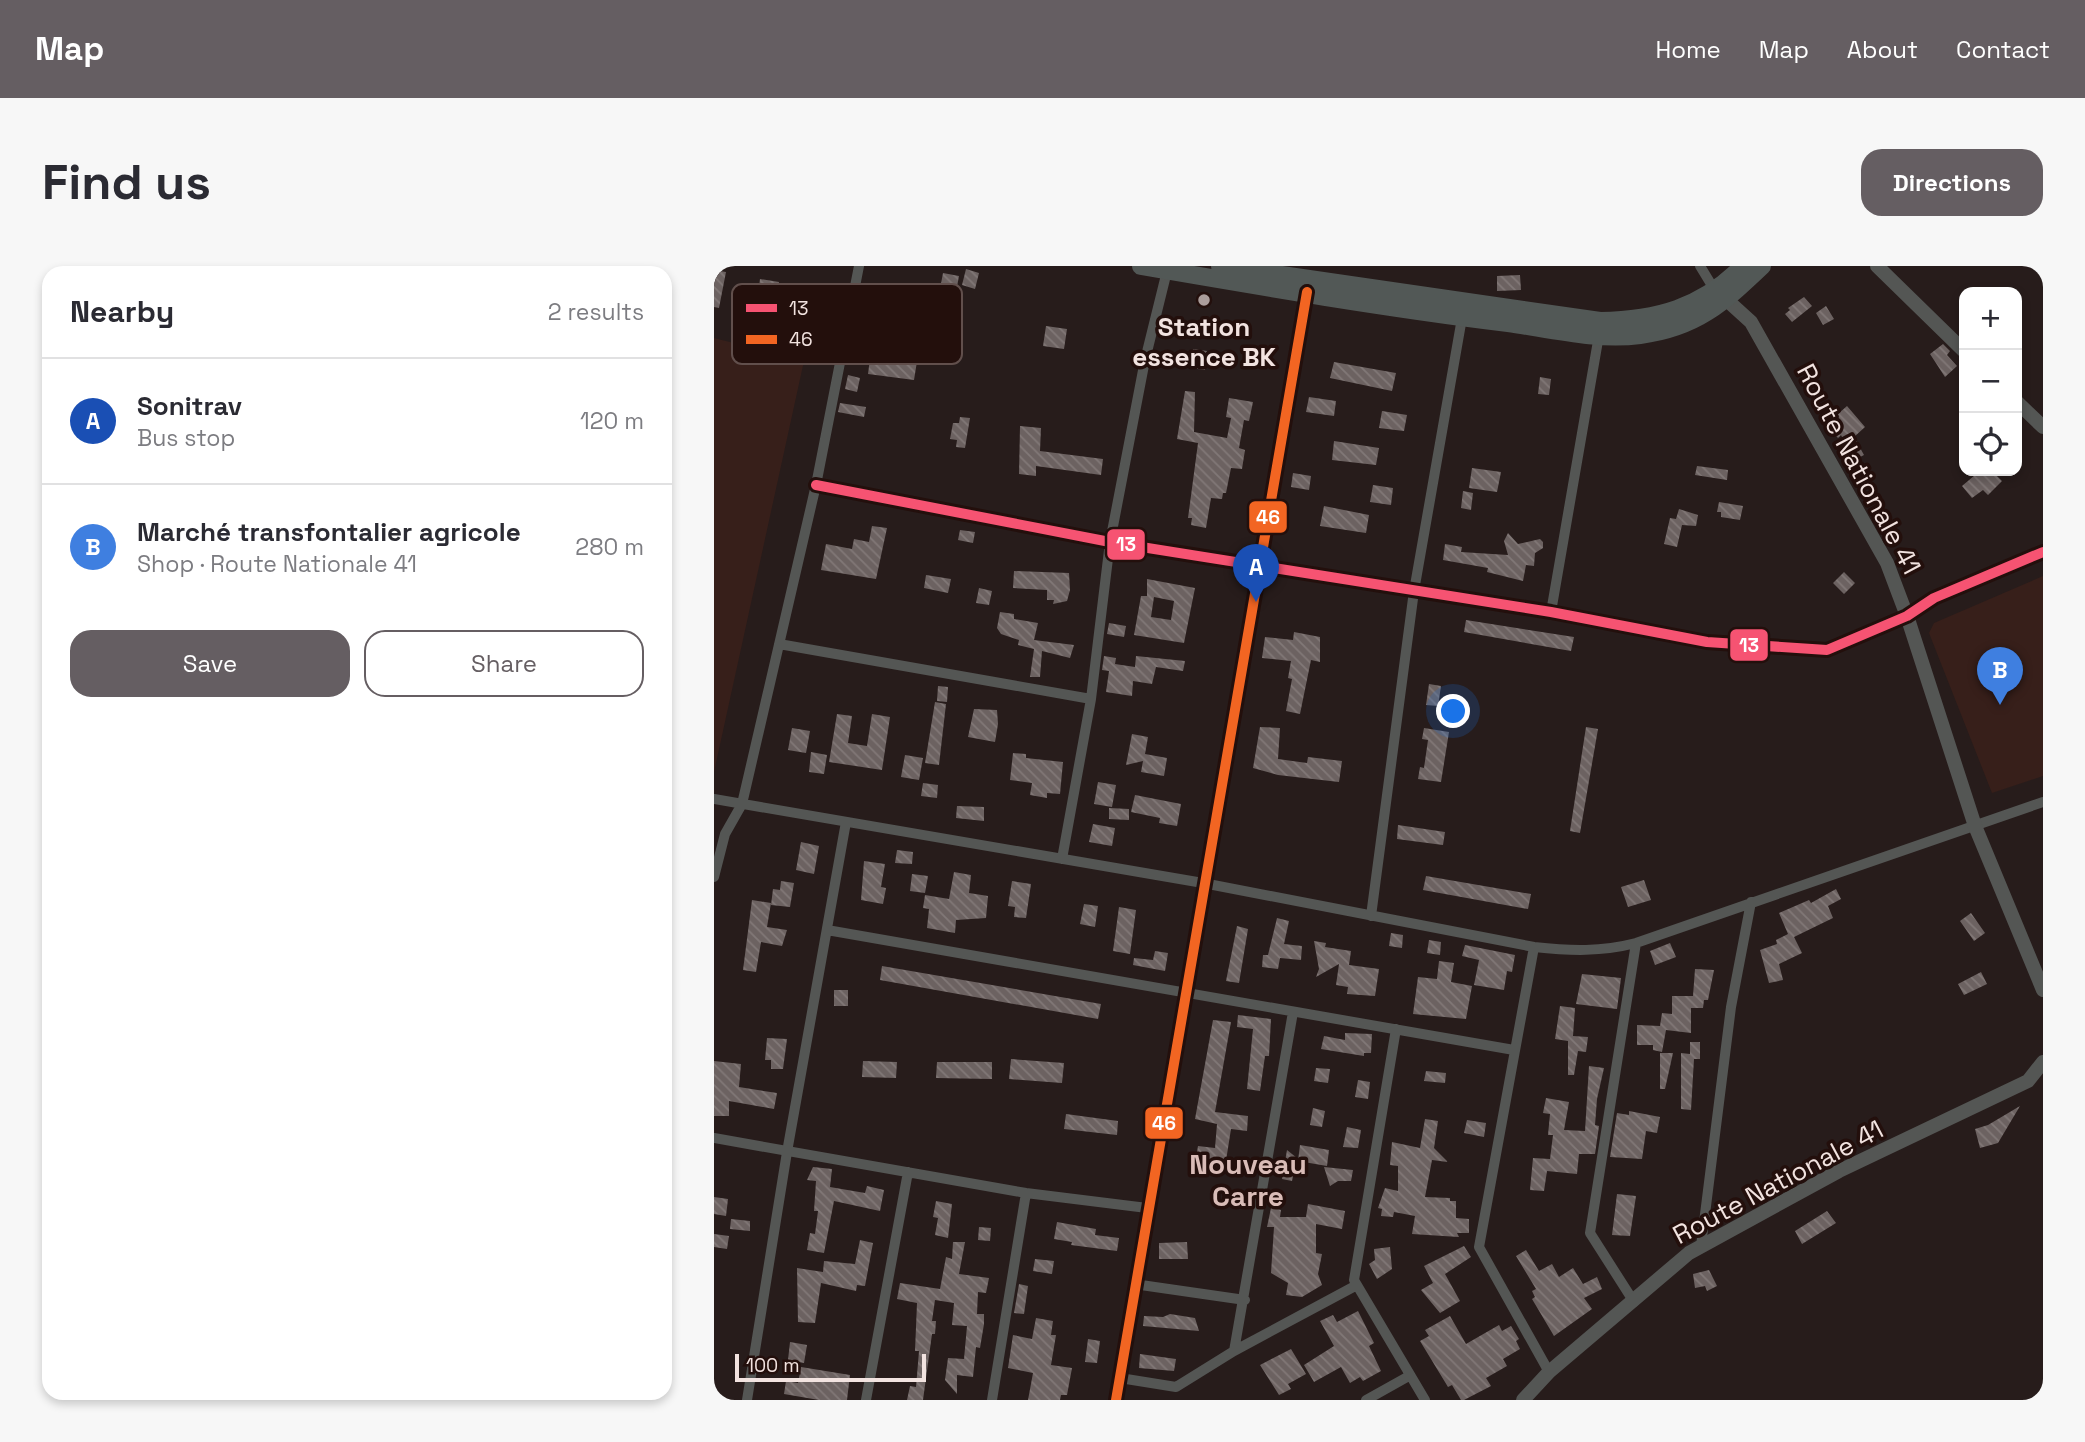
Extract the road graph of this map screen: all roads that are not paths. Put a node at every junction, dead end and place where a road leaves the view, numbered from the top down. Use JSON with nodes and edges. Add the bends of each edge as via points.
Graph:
{"nodes":[{"id":1,"x":859,"y":266,"type":"edge"},
{"id":2,"x":1141,"y":266,"type":"edge"},
{"id":3,"x":1220,"y":266,"type":"edge"},
{"id":4,"x":1700,"y":266,"type":"edge"},
{"id":5,"x":1743,"y":266,"type":"edge"},
{"id":6,"x":1762,"y":266,"type":"edge"},
{"id":7,"x":1877,"y":266,"type":"edge"},
{"id":8,"x":1167,"y":271,"type":"junction"},
{"id":9,"x":855,"y":284,"type":"edge"},
{"id":10,"x":1307,"y":292,"type":"junction"},
{"id":11,"x":1721,"y":294,"type":"junction"},
{"id":12,"x":1462,"y":318,"type":"junction"},
{"id":13,"x":1600,"y":335,"type":"junction"},
{"id":14,"x":1963,"y":350,"type":"edge"},
{"id":15,"x":840,"y":364,"type":"edge"},
{"id":16,"x":2022,"y":407,"type":"edge"},
{"id":17,"x":2043,"y":427,"type":"edge"},
{"id":18,"x":816,"y":485,"type":"junction"},
{"id":19,"x":1110,"y":542,"type":"junction"},
{"id":20,"x":2043,"y":552,"type":"edge"},
{"id":21,"x":1258,"y":565,"type":"junction"},
{"id":22,"x":1415,"y":591,"type":"junction"},
{"id":23,"x":1551,"y":612,"type":"junction"},
{"id":24,"x":1908,"y":616,"type":"junction"},
{"id":25,"x":779,"y":644,"type":"junction"},
{"id":26,"x":1091,"y":699,"type":"junction"},
{"id":27,"x":714,"y":799,"type":"edge"},
{"id":28,"x":2043,"y":802,"type":"edge"},
{"id":29,"x":742,"y":804,"type":"junction"},
{"id":30,"x":846,"y":822,"type":"junction"},
{"id":31,"x":1975,"y":826,"type":"junction"},
{"id":32,"x":1062,"y":859,"type":"junction"},
{"id":33,"x":714,"y":877,"type":"edge"},
{"id":34,"x":1203,"y":883,"type":"junction"},
{"id":35,"x":1751,"y":902,"type":"junction"},
{"id":36,"x":1371,"y":916,"type":"junction"},
{"id":37,"x":827,"y":930,"type":"junction"},
{"id":38,"x":1636,"y":943,"type":"junction"},
{"id":39,"x":1534,"y":947,"type":"junction"},
{"id":40,"x":2043,"y":990,"type":"edge"},
{"id":41,"x":1185,"y":993,"type":"junction"},
{"id":42,"x":1293,"y":1012,"type":"junction"},
{"id":43,"x":1396,"y":1029,"type":"junction"},
{"id":44,"x":1514,"y":1050,"type":"junction"},
{"id":45,"x":2043,"y":1062,"type":"edge"},
{"id":46,"x":714,"y":1139,"type":"edge"},
{"id":47,"x":786,"y":1152,"type":"junction"},
{"id":48,"x":908,"y":1172,"type":"junction"},
{"id":49,"x":1026,"y":1194,"type":"junction"},
{"id":50,"x":1147,"y":1209,"type":"junction"},
{"id":51,"x":1700,"y":1246,"type":"junction"},
{"id":52,"x":1134,"y":1283,"type":"junction"},
{"id":53,"x":1357,"y":1285,"type":"junction"},
{"id":54,"x":1245,"y":1300,"type":"junction"},
{"id":55,"x":1634,"y":1301,"type":"junction"},
{"id":56,"x":1234,"y":1351,"type":"junction"},
{"id":57,"x":1549,"y":1372,"type":"junction"},
{"id":58,"x":1409,"y":1376,"type":"junction"},
{"id":59,"x":1120,"y":1378,"type":"junction"},
{"id":60,"x":747,"y":1400,"type":"edge"},
{"id":61,"x":866,"y":1400,"type":"edge"},
{"id":62,"x":992,"y":1400,"type":"edge"},
{"id":63,"x":1116,"y":1400,"type":"edge"},
{"id":64,"x":1366,"y":1400,"type":"edge"},
{"id":65,"x":1425,"y":1400,"type":"edge"},
{"id":66,"x":1523,"y":1400,"type":"edge"}],
"edges":[{"from":1,"to":9,"type":"street"},
{"from":2,"to":8,"type":"highway"},
{"from":3,"to":11,"type":"highway","via":[[1600,321],[1638,320]]},
{"from":4,"to":11,"type":"street"},
{"from":5,"to":11,"type":"highway"},
{"from":6,"to":11,"type":"highway"},
{"from":7,"to":14,"type":"street"},
{"from":8,"to":10,"type":"highway"},
{"from":8,"to":19,"type":"street"},
{"from":10,"to":12,"type":"highway"},
{"from":10,"to":21,"type":"street"},
{"from":11,"to":13,"type":"highway","via":[[1716,310],[1678,327],[1639,335]]},
{"from":11,"to":24,"type":"street","name":"Route Nationale 41","via":[[1751,322],[1887,563]]},
{"from":12,"to":13,"type":"highway"},
{"from":12,"to":22,"type":"street"},
{"from":13,"to":23,"type":"street"},
{"from":15,"to":18,"type":"street"},
{"from":16,"to":17,"type":"street"},
{"from":18,"to":19,"type":"street"},
{"from":18,"to":25,"type":"street"},
{"from":19,"to":21,"type":"street"},
{"from":19,"to":26,"type":"street"},
{"from":20,"to":24,"type":"street","via":[[1934,598]]},
{"from":21,"to":22,"type":"street"},
{"from":21,"to":34,"type":"street"},
{"from":22,"to":23,"type":"street"},
{"from":22,"to":36,"type":"street"},
{"from":23,"to":24,"type":"street","via":[[1707,642],[1826,650]]},
{"from":24,"to":31,"type":"street","name":"Route Nationale 41"},
{"from":25,"to":26,"type":"street"},
{"from":25,"to":29,"type":"street"},
{"from":26,"to":32,"type":"street"},
{"from":27,"to":29,"type":"street"},
{"from":28,"to":31,"type":"street"},
{"from":29,"to":30,"type":"street"},
{"from":29,"to":33,"type":"street","via":[[725,834]]},
{"from":30,"to":32,"type":"street"},
{"from":30,"to":37,"type":"street"},
{"from":31,"to":35,"type":"street"},
{"from":31,"to":40,"type":"street","name":"Route Nationale 41"},
{"from":32,"to":34,"type":"street"},
{"from":34,"to":36,"type":"street"},
{"from":34,"to":41,"type":"street"},
{"from":35,"to":38,"type":"street"},
{"from":35,"to":51,"type":"street","via":[[1731,1007]]},
{"from":36,"to":39,"type":"street"},
{"from":37,"to":41,"type":"street"},
{"from":37,"to":47,"type":"street"},
{"from":38,"to":39,"type":"street","via":[[1606,951]]},
{"from":38,"to":55,"type":"street","via":[[1591,1233]]},
{"from":39,"to":44,"type":"street"},
{"from":41,"to":42,"type":"street"},
{"from":41,"to":50,"type":"street"},
{"from":42,"to":43,"type":"street"},
{"from":42,"to":54,"type":"street"},
{"from":43,"to":44,"type":"street"},
{"from":43,"to":53,"type":"street","via":[[1354,1280]]},
{"from":44,"to":57,"type":"street","via":[[1479,1247]]},
{"from":45,"to":51,"type":"street","name":"Route Nationale 41","via":[[2028,1081],[1839,1171]]},
{"from":46,"to":47,"type":"street"},
{"from":47,"to":48,"type":"street"},
{"from":47,"to":60,"type":"street"},
{"from":48,"to":49,"type":"street"},
{"from":48,"to":61,"type":"street"},
{"from":49,"to":50,"type":"street"},
{"from":49,"to":62,"type":"street"},
{"from":50,"to":52,"type":"street"},
{"from":51,"to":55,"type":"street","name":"Route Nationale 41"},
{"from":52,"to":54,"type":"street"},
{"from":52,"to":59,"type":"street"},
{"from":53,"to":56,"type":"street"},
{"from":53,"to":58,"type":"street"},
{"from":54,"to":56,"type":"street"},
{"from":55,"to":57,"type":"street","name":"Route Nationale 41"},
{"from":56,"to":59,"type":"street","via":[[1175,1387]]},
{"from":57,"to":66,"type":"street","name":"Route Nationale 41"},
{"from":58,"to":64,"type":"street"},
{"from":58,"to":65,"type":"street"},
{"from":59,"to":63,"type":"street"}]}
